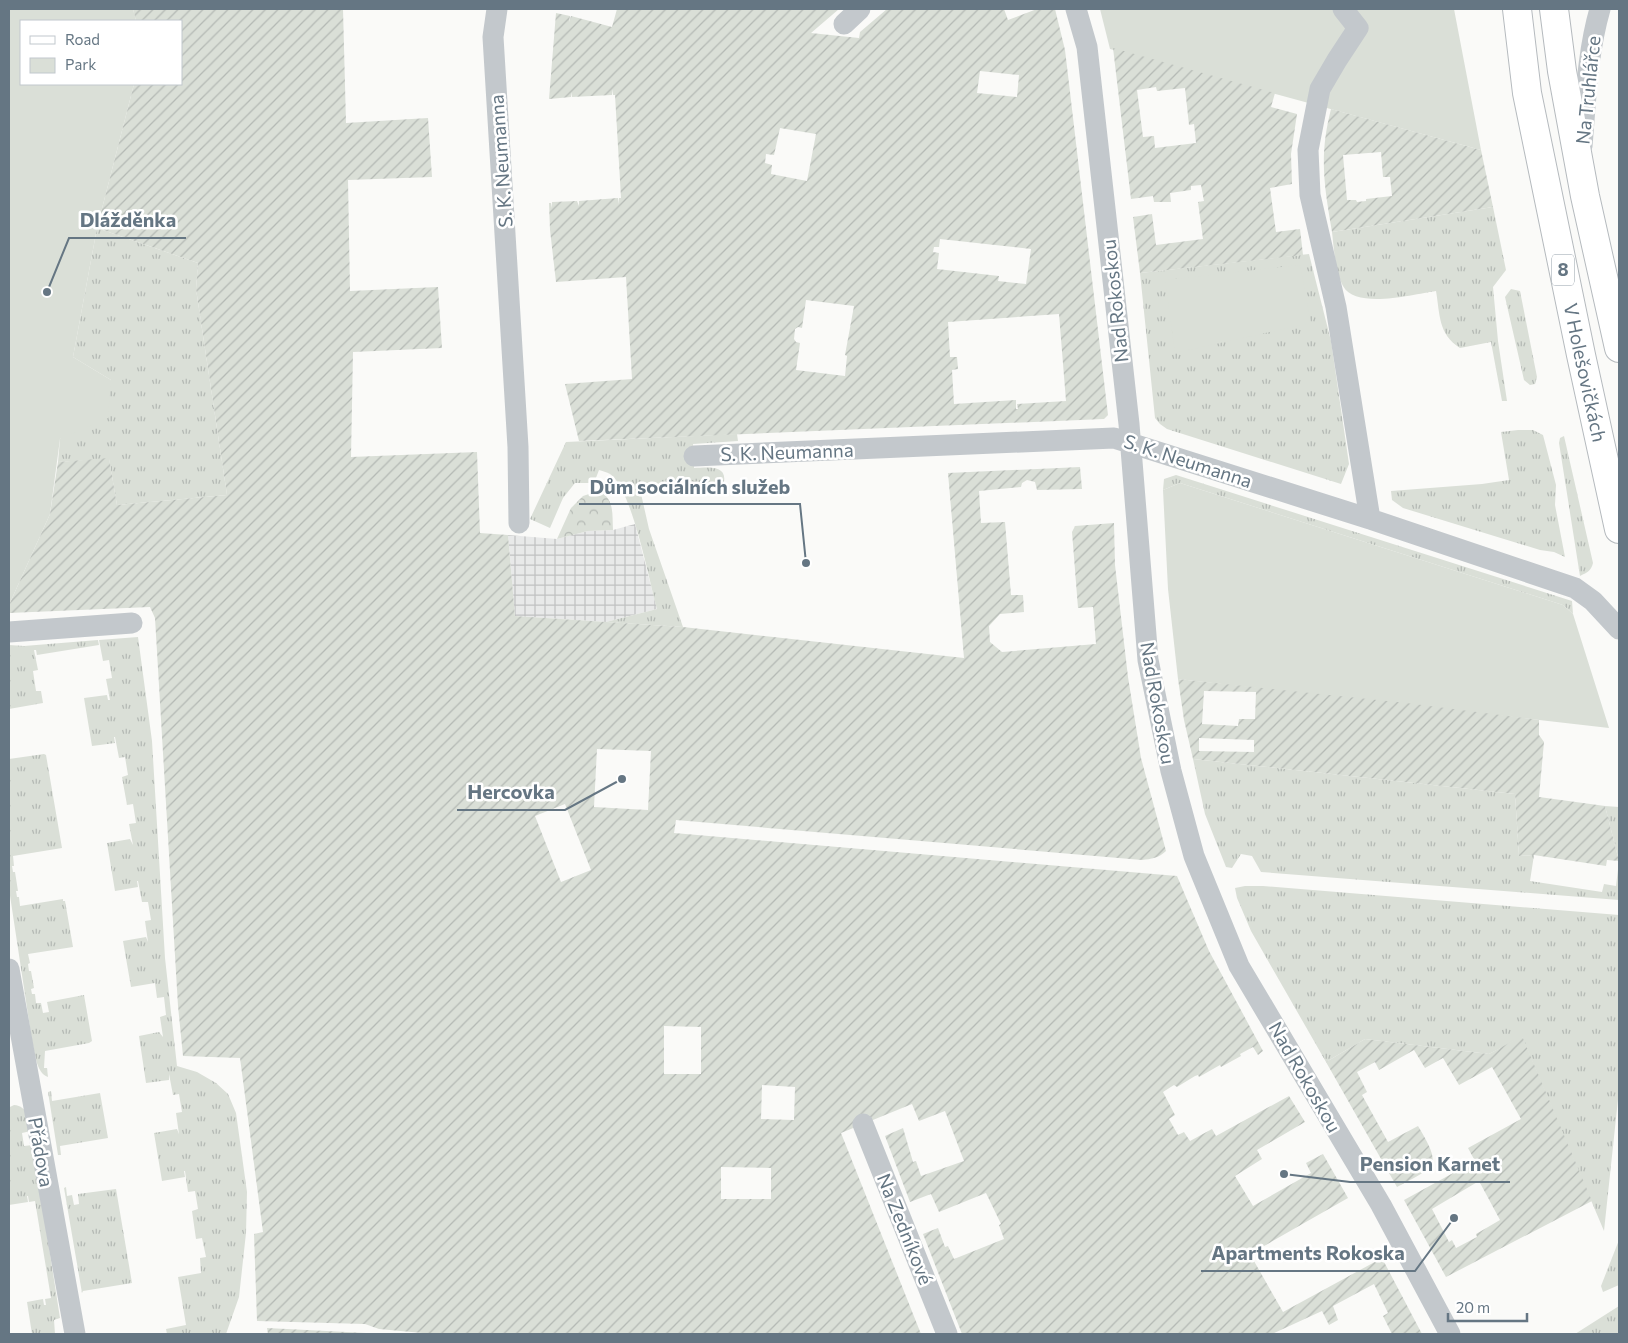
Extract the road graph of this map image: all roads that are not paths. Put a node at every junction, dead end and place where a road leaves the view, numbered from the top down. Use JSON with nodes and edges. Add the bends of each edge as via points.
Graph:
{"nodes":[{"id":1,"x":497,"y":9,"type":"edge"},
{"id":2,"x":860,"y":9,"type":"edge"},
{"id":3,"x":1076,"y":9,"type":"edge"},
{"id":4,"x":1343,"y":9,"type":"edge"},
{"id":5,"x":1517,"y":9,"type":"edge"},
{"id":6,"x":1554,"y":9,"type":"edge"},
{"id":7,"x":1600,"y":9,"type":"edge"},
{"id":8,"x":844,"y":24,"type":"dead end"},
{"id":9,"x":1580,"y":172,"type":"junction"},
{"id":10,"x":1619,"y":348,"type":"edge"},
{"id":11,"x":1131,"y":442,"type":"junction"},
{"id":12,"x":694,"y":456,"type":"dead end"},
{"id":13,"x":1370,"y":519,"type":"junction"},
{"id":14,"x":519,"y":523,"type":"dead end"},
{"id":15,"x":1619,"y":529,"type":"edge"},
{"id":16,"x":132,"y":623,"type":"dead end"},
{"id":17,"x":1619,"y":629,"type":"edge"},
{"id":18,"x":9,"y":632,"type":"edge"},
{"id":19,"x":9,"y":969,"type":"edge"},
{"id":20,"x":863,"y":1124,"type":"dead end"},
{"id":21,"x":75,"y":1334,"type":"edge"},
{"id":22,"x":947,"y":1334,"type":"edge"},
{"id":23,"x":1450,"y":1334,"type":"edge"}],
"edges":[{"from":1,"to":14,"type":"street","name":"S. K. Neumanna","via":[[493,37],[518,447]]},
{"from":2,"to":8,"type":"street"},
{"from":3,"to":11,"type":"street","name":"Nad Rokoskou","via":[[1087,47]]},
{"from":4,"to":13,"type":"street","via":[[1358,28],[1320,89],[1308,150],[1310,195],[1336,307]]},
{"from":5,"to":15,"type":"main road","name":"V Holešovičkách","number":"8","via":[[1527,93]]},
{"from":6,"to":9,"type":"main road","name":"V Holešovičkách","number":"8"},
{"from":7,"to":9,"type":"street","name":"Na Truhlářce","via":[[1593,32]]},
{"from":9,"to":10,"type":"main road","name":"V Holešovičkách","number":"8"},
{"from":11,"to":12,"type":"street","name":"S. K. Neumanna","via":[[1114,438]]},
{"from":11,"to":13,"type":"street","name":"S. K. Neumanna"},
{"from":11,"to":23,"type":"street","name":"Nad Rokoskou","via":[[1148,660],[1171,771],[1194,856],[1239,966],[1381,1205]]},
{"from":13,"to":17,"type":"street","name":"S. K. Neumanna","via":[[1575,588],[1593,601]]},
{"from":16,"to":18,"type":"street"},
{"from":19,"to":21,"type":"street","name":"Přádova"},
{"from":20,"to":22,"type":"street","name":"Na Zedníkové"}]}
